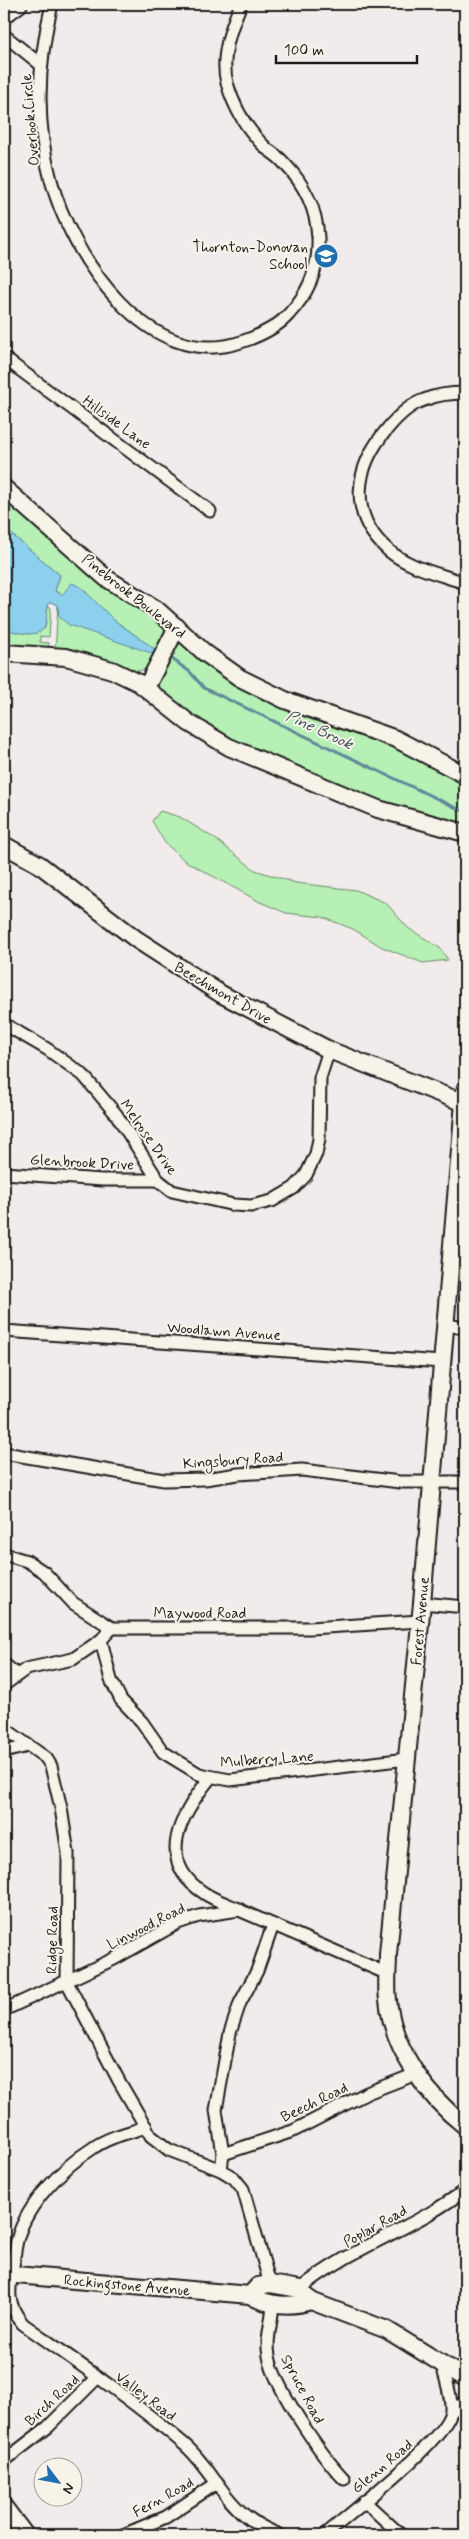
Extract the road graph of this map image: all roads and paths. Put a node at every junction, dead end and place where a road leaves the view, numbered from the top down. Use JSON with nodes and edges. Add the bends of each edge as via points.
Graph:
{"nodes":[{"id":1,"x":19,"y":4,"type":"edge"},
{"id":2,"x":52,"y":4,"type":"edge"},
{"id":3,"x":241,"y":4,"type":"edge"},
{"id":4,"x":4,"y":15,"type":"edge"},
{"id":5,"x":4,"y":35,"type":"edge"},
{"id":6,"x":40,"y":64,"type":"junction"},
{"id":7,"x":4,"y":358,"type":"edge"},
{"id":8,"x":465,"y":393,"type":"edge"},
{"id":9,"x":4,"y":488,"type":"edge"},
{"id":10,"x":210,"y":511,"type":"dead end"},
{"id":11,"x":465,"y":583,"type":"edge"},
{"id":12,"x":177,"y":627,"type":"junction"},
{"id":13,"x":4,"y":653,"type":"edge"},
{"id":14,"x":146,"y":688,"type":"junction"},
{"id":15,"x":465,"y":775,"type":"edge"},
{"id":16,"x":465,"y":833,"type":"edge"},
{"id":17,"x":4,"y":845,"type":"edge"},
{"id":18,"x":4,"y":1024,"type":"edge"},
{"id":19,"x":329,"y":1050,"type":"junction"},
{"id":20,"x":465,"y":1097,"type":"edge"},
{"id":21,"x":4,"y":1173,"type":"edge"},
{"id":22,"x":158,"y":1180,"type":"junction"},
{"id":23,"x":446,"y":1325,"type":"junction"},
{"id":24,"x":465,"y":1328,"type":"edge"},
{"id":25,"x":4,"y":1331,"type":"edge"},
{"id":26,"x":442,"y":1362,"type":"junction"},
{"id":27,"x":4,"y":1453,"type":"edge"},
{"id":28,"x":432,"y":1481,"type":"junction"},
{"id":29,"x":465,"y":1482,"type":"edge"},
{"id":30,"x":4,"y":1554,"type":"edge"},
{"id":31,"x":422,"y":1603,"type":"junction"},
{"id":32,"x":465,"y":1607,"type":"edge"},
{"id":33,"x":420,"y":1621,"type":"junction"},
{"id":34,"x":112,"y":1628,"type":"junction"},
{"id":35,"x":101,"y":1640,"type":"junction"},
{"id":36,"x":4,"y":1664,"type":"edge"},
{"id":37,"x":16,"y":1674,"type":"junction"},
{"id":38,"x":4,"y":1686,"type":"edge"},
{"id":39,"x":4,"y":1728,"type":"edge"},
{"id":40,"x":28,"y":1746,"type":"junction"},
{"id":41,"x":4,"y":1752,"type":"edge"},
{"id":42,"x":407,"y":1759,"type":"junction"},
{"id":43,"x":210,"y":1778,"type":"junction"},
{"id":44,"x":239,"y":1910,"type":"junction"},
{"id":45,"x":273,"y":1925,"type":"junction"},
{"id":46,"x":388,"y":1974,"type":"junction"},
{"id":47,"x":67,"y":1982,"type":"junction"},
{"id":48,"x":4,"y":2010,"type":"edge"},
{"id":49,"x":416,"y":2074,"type":"junction"},
{"id":50,"x":465,"y":2126,"type":"edge"},
{"id":51,"x":146,"y":2127,"type":"junction"},
{"id":52,"x":222,"y":2154,"type":"junction"},
{"id":53,"x":221,"y":2170,"type":"junction"},
{"id":54,"x":465,"y":2190,"type":"edge"},
{"id":55,"x":8,"y":2274,"type":"edge"},
{"id":56,"x":270,"y":2284,"type":"junction"},
{"id":57,"x":250,"y":2295,"type":"junction"},
{"id":58,"x":306,"y":2295,"type":"junction"},
{"id":59,"x":273,"y":2302,"type":"junction"},
{"id":60,"x":441,"y":2362,"type":"junction"},
{"id":61,"x":97,"y":2378,"type":"junction"},
{"id":62,"x":465,"y":2378,"type":"edge"},
{"id":63,"x":465,"y":2401,"type":"edge"},
{"id":64,"x":451,"y":2412,"type":"junction"},
{"id":65,"x":4,"y":2462,"type":"edge"},
{"id":66,"x":344,"y":2480,"type":"dead end"},
{"id":67,"x":217,"y":2483,"type":"junction"},
{"id":68,"x":364,"y":2501,"type":"junction"},
{"id":69,"x":4,"y":2507,"type":"edge"},
{"id":70,"x":25,"y":2535,"type":"edge"},
{"id":71,"x":123,"y":2535,"type":"edge"},
{"id":72,"x":280,"y":2535,"type":"edge"},
{"id":73,"x":326,"y":2535,"type":"edge"},
{"id":74,"x":401,"y":2535,"type":"edge"}],
"edges":[{"from":1,"to":4,"type":"street"},
{"from":2,"to":6,"type":"street","name":"Overlook Circle"},
{"from":3,"to":6,"type":"street","name":"Overlook Circle","via":[[224,67],[227,84],[244,124],[284,162],[304,190],[314,210],[319,240],[314,276],[301,301],[287,317],[267,331],[230,346],[183,344],[154,332],[122,305],[82,252],[50,179],[42,125]]},
{"from":5,"to":6,"type":"street","name":"Overlook Circle"},
{"from":7,"to":10,"type":"street","name":"Hillside Lane"},
{"from":8,"to":11,"type":"street","via":[[424,400],[396,419],[372,449],[364,465],[359,499],[374,534],[388,550],[410,564]]},
{"from":9,"to":12,"type":"street","name":"Pinebrook Boulevard","via":[[106,578],[156,609]]},
{"from":12,"to":14,"type":"street"},
{"from":12,"to":15,"type":"street","name":"Pinebrook Boulevard","via":[[216,661],[252,684],[285,700],[396,739]]},
{"from":13,"to":14,"type":"street","via":[[84,660],[120,673]]},
{"from":14,"to":16,"type":"street","via":[[189,723],[240,752],[378,809]]},
{"from":17,"to":19,"type":"street","name":"Beechmont Drive","via":[[40,865],[136,940],[183,971]]},
{"from":18,"to":22,"type":"street","name":"Melrose Drive","via":[[48,1049],[83,1075],[116,1114]]},
{"from":19,"to":20,"type":"street","name":"Beechmont Drive"},
{"from":19,"to":22,"type":"street","name":"Melrose Drive","via":[[320,1078],[316,1154],[306,1175],[290,1191],[263,1204],[234,1205],[172,1191]]},
{"from":20,"to":23,"type":"street","name":"Forest Avenue"},
{"from":21,"to":22,"type":"street","name":"Glenbrook Drive","via":[[102,1180]]},
{"from":23,"to":24,"type":"street"},
{"from":23,"to":26,"type":"street","name":"Forest Avenue"},
{"from":25,"to":26,"type":"street","name":"Woodlawn Avenue"},
{"from":26,"to":28,"type":"street","name":"Forest Avenue"},
{"from":27,"to":28,"type":"street","name":"Kingsbury Road","via":[[164,1480],[302,1470],[400,1482]]},
{"from":28,"to":29,"type":"street","name":"Kingsbury Road"},
{"from":28,"to":31,"type":"street","name":"Forest Avenue"},
{"from":30,"to":34,"type":"street","via":[[27,1561],[44,1572],[72,1603]]},
{"from":31,"to":32,"type":"street"},
{"from":31,"to":33,"type":"street","name":"Forest Avenue"},
{"from":33,"to":34,"type":"street","name":"Maywood Road","via":[[310,1628]]},
{"from":33,"to":42,"type":"street","name":"Forest Avenue"},
{"from":34,"to":35,"type":"street"},
{"from":35,"to":37,"type":"street","via":[[72,1659]]},
{"from":35,"to":43,"type":"street","name":"Mulberry Lane","via":[[111,1680],[121,1700],[142,1722],[163,1752],[183,1766]]},
{"from":36,"to":37,"type":"street"},
{"from":37,"to":38,"type":"street"},
{"from":39,"to":40,"type":"street","name":"Ridge Road"},
{"from":40,"to":41,"type":"street"},
{"from":40,"to":47,"type":"street","name":"Ridge Road","via":[[46,1758],[51,1766],[61,1808],[68,1853]]},
{"from":42,"to":43,"type":"street","name":"Mulberry Lane","via":[[240,1779]]},
{"from":42,"to":46,"type":"street","name":"Forest Avenue"},
{"from":43,"to":44,"type":"street","via":[[192,1800],[179,1825],[177,1857],[190,1882],[204,1893]]},
{"from":44,"to":45,"type":"street"},
{"from":44,"to":47,"type":"street","name":"Linwood Road","via":[[178,1923]]},
{"from":45,"to":46,"type":"street"},
{"from":45,"to":52,"type":"street","via":[[230,2033],[216,2110]]},
{"from":46,"to":49,"type":"street","name":"Forest Avenue","via":[[392,2024]]},
{"from":47,"to":48,"type":"street","name":"Linwood Road"},
{"from":47,"to":51,"type":"street","name":"Ridge Road"},
{"from":49,"to":50,"type":"street","name":"Forest Avenue","via":[[429,2093]]},
{"from":49,"to":52,"type":"street","name":"Beech Road","via":[[367,2093],[293,2131]]},
{"from":51,"to":53,"type":"street","name":"Ridge Road","via":[[151,2136],[169,2150]]},
{"from":51,"to":55,"type":"street","name":"Valley Road","via":[[93,2147],[55,2181],[26,2219]]},
{"from":52,"to":53,"type":"street"},
{"from":53,"to":56,"type":"street","name":"Ridge Road","via":[[243,2189]]},
{"from":54,"to":58,"type":"street","name":"Poplar Road","via":[[319,2274]]},
{"from":55,"to":57,"type":"street","name":"Rockingstone Avenue"},
{"from":55,"to":61,"type":"street","name":"Valley Road","via":[[10,2302],[18,2318]]},
{"from":56,"to":57,"type":"street","via":[[258,2286]]},
{"from":56,"to":58,"type":"street","name":"Rockingstone Avenue"},
{"from":57,"to":59,"type":"street","name":"Rockingstone Avenue","via":[[259,2301]]},
{"from":58,"to":59,"type":"street","name":"Rockingstone Avenue","via":[[298,2306]]},
{"from":58,"to":60,"type":"street","name":"Rockingstone Avenue","via":[[387,2330]]},
{"from":59,"to":66,"type":"street","name":"Spruce Road","via":[[269,2356],[278,2380],[311,2437]]},
{"from":60,"to":62,"type":"street","name":"Rockingstone Avenue"},
{"from":60,"to":64,"type":"street"},
{"from":61,"to":65,"type":"street","name":"Birch Road","via":[[48,2427]]},
{"from":61,"to":67,"type":"street","name":"Valley Road","via":[[137,2405],[187,2447]]},
{"from":63,"to":64,"type":"street","name":"Glenn Road"},
{"from":64,"to":68,"type":"street","name":"Glenn Road","via":[[439,2434],[421,2453]]},
{"from":67,"to":71,"type":"street","name":"Fern Road","via":[[166,2517]]},
{"from":67,"to":72,"type":"street","name":"Valley Road","via":[[249,2519]]},
{"from":68,"to":73,"type":"street","name":"Glenn Road"},
{"from":68,"to":74,"type":"street"},
{"from":69,"to":70,"type":"street"}]}
